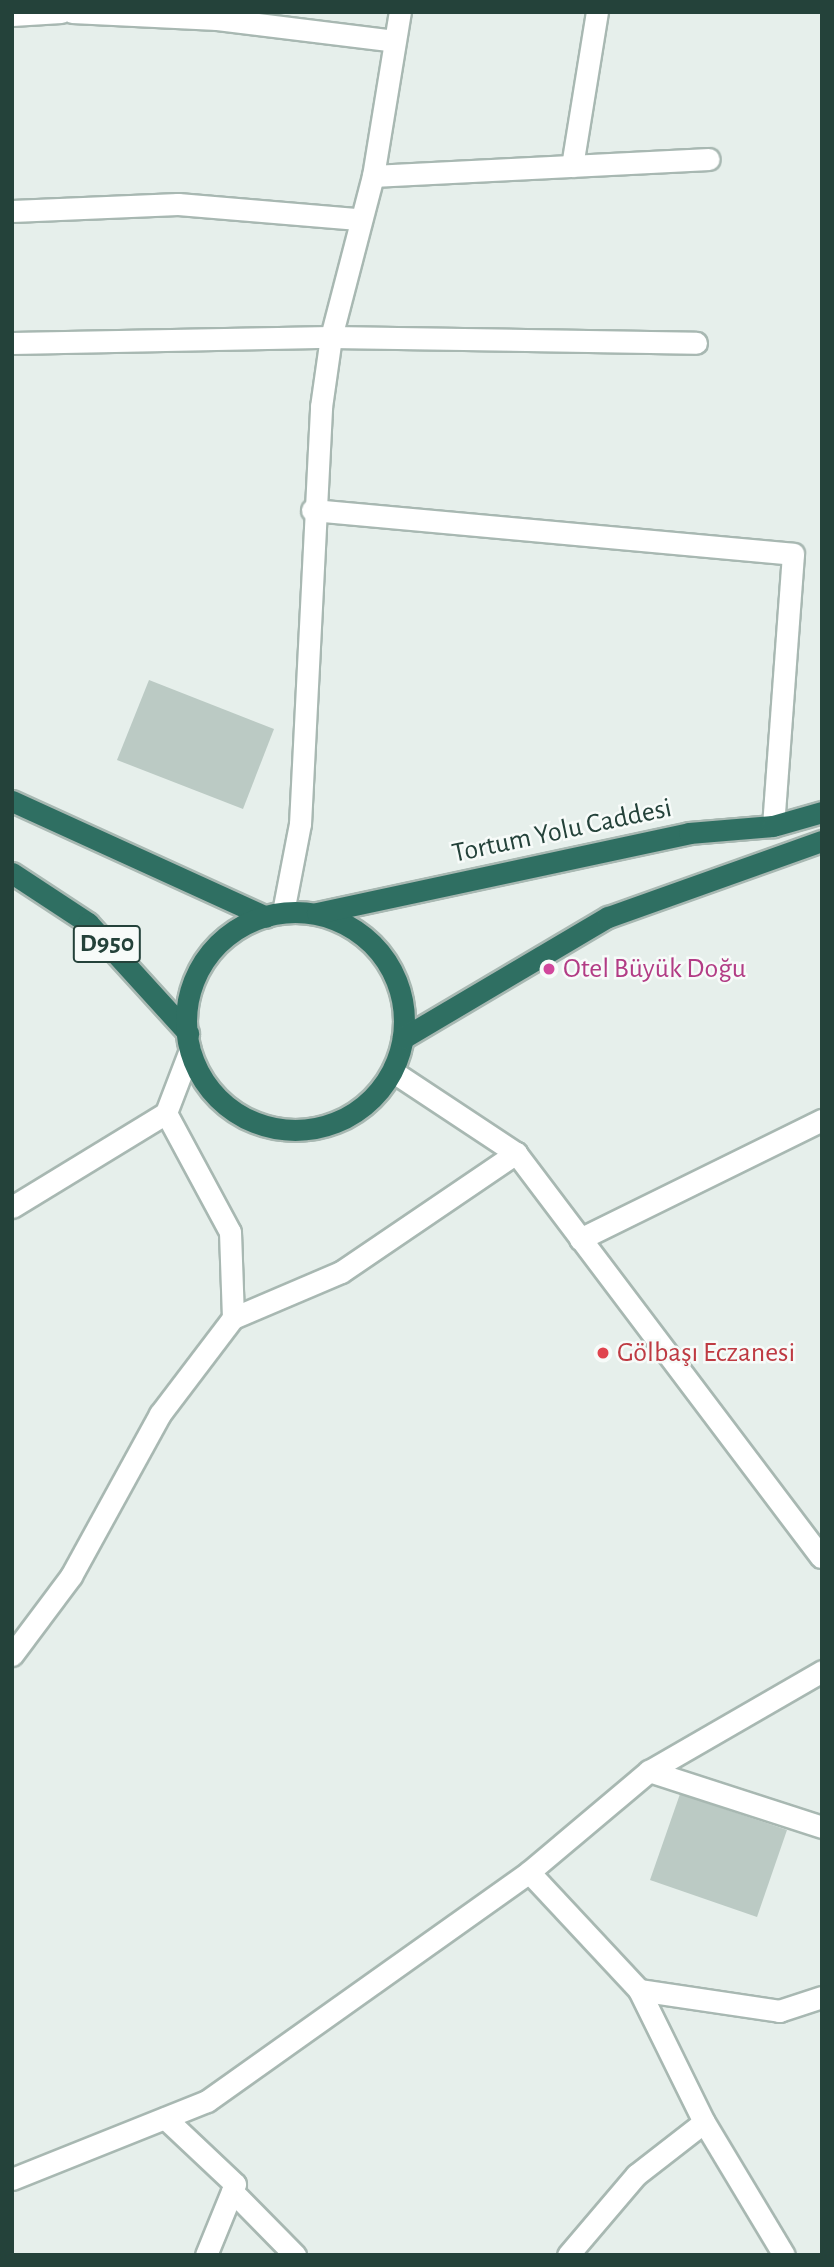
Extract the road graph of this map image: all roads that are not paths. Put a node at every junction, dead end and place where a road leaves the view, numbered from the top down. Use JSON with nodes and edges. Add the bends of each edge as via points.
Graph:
{"nodes":[{"id":1,"x":61,"y":12,"type":"edge"},
{"id":2,"x":72,"y":12,"type":"edge"},
{"id":3,"x":400,"y":12,"type":"edge"},
{"id":4,"x":597,"y":12,"type":"edge"},
{"id":5,"x":12,"y":15,"type":"edge"},
{"id":6,"x":395,"y":41,"type":"junction"},
{"id":7,"x":709,"y":159,"type":"dead end"},
{"id":8,"x":572,"y":166,"type":"junction"},
{"id":9,"x":373,"y":176,"type":"junction"},
{"id":10,"x":12,"y":211,"type":"edge"},
{"id":11,"x":358,"y":219,"type":"junction"},
{"id":12,"x":331,"y":337,"type":"junction"},
{"id":13,"x":12,"y":343,"type":"edge"},
{"id":14,"x":696,"y":344,"type":"dead end"},
{"id":15,"x":312,"y":510,"type":"junction"},
{"id":16,"x":12,"y":800,"type":"edge"},
{"id":17,"x":822,"y":812,"type":"edge"},
{"id":18,"x":773,"y":826,"type":"junction"},
{"id":19,"x":822,"y":841,"type":"edge"},
{"id":20,"x":12,"y":873,"type":"edge"},
{"id":21,"x":314,"y":913,"type":"junction"},
{"id":22,"x":274,"y":914,"type":"junction"},
{"id":23,"x":404,"y":1038,"type":"junction"},
{"id":24,"x":189,"y":1041,"type":"junction"},
{"id":25,"x":393,"y":1071,"type":"junction"},
{"id":26,"x":166,"y":1113,"type":"junction"},
{"id":27,"x":822,"y":1120,"type":"edge"},
{"id":28,"x":516,"y":1153,"type":"junction"},
{"id":29,"x":12,"y":1207,"type":"edge"},
{"id":30,"x":580,"y":1238,"type":"junction"},
{"id":31,"x":233,"y":1318,"type":"junction"},
{"id":32,"x":821,"y":1557,"type":"edge"},
{"id":33,"x":12,"y":1655,"type":"edge"},
{"id":34,"x":822,"y":1671,"type":"edge"},
{"id":35,"x":649,"y":1771,"type":"junction"},
{"id":36,"x":822,"y":1827,"type":"edge"},
{"id":37,"x":529,"y":1872,"type":"junction"},
{"id":38,"x":639,"y":1990,"type":"junction"},
{"id":39,"x":822,"y":1997,"type":"edge"},
{"id":40,"x":165,"y":2118,"type":"junction"},
{"id":41,"x":704,"y":2122,"type":"junction"},
{"id":42,"x":12,"y":2179,"type":"edge"},
{"id":43,"x":232,"y":2191,"type":"junction"},
{"id":44,"x":206,"y":2255,"type":"edge"},
{"id":45,"x":295,"y":2255,"type":"edge"},
{"id":46,"x":568,"y":2255,"type":"edge"},
{"id":47,"x":784,"y":2255,"type":"edge"}],
"edges":[{"from":1,"to":5,"type":"street"},
{"from":2,"to":6,"type":"street","via":[[217,19]]},
{"from":3,"to":6,"type":"street"},
{"from":4,"to":8,"type":"street"},
{"from":6,"to":9,"type":"street"},
{"from":7,"to":8,"type":"street"},
{"from":8,"to":9,"type":"street"},
{"from":9,"to":11,"type":"street"},
{"from":10,"to":11,"type":"street","via":[[178,204]]},
{"from":11,"to":12,"type":"street"},
{"from":12,"to":13,"type":"street"},
{"from":12,"to":14,"type":"street"},
{"from":12,"to":15,"type":"street"},
{"from":15,"to":18,"type":"street","via":[[793,554]]},
{"from":15,"to":22,"type":"street","via":[[300,824]]},
{"from":16,"to":22,"type":"highway","name":"Tortum Yolu Caddesi"},
{"from":17,"to":18,"type":"highway","name":"Tortum Yolu Caddesi"},
{"from":18,"to":21,"type":"highway","name":"Tortum Yolu Caddesi","via":[[689,832]]},
{"from":19,"to":23,"type":"highway","via":[[608,917]]},
{"from":20,"to":24,"type":"highway","name":"Tortum Yolu Caddesi","number":"D950","via":[[88,923]]},
{"from":21,"to":22,"type":"highway","name":"Tortum Yolu Caddesi"},
{"from":21,"to":23,"type":"highway","name":"Tortum Yolu Caddesi","via":[[346,924],[374,944],[393,972],[404,1004]]},
{"from":22,"to":24,"type":"highway","name":"Tortum Yolu Caddesi","via":[[226,937],[205,960],[191,988]]},
{"from":23,"to":25,"type":"highway","name":"Tortum Yolu Caddesi"},
{"from":24,"to":25,"type":"highway","name":"Tortum Yolu Caddesi","via":[[222,1103],[278,1129],[312,1129],[344,1119],[373,1099]]},
{"from":24,"to":26,"type":"street"},
{"from":25,"to":28,"type":"street"},
{"from":26,"to":29,"type":"street"},
{"from":26,"to":31,"type":"street","via":[[230,1232]]},
{"from":27,"to":30,"type":"street"},
{"from":28,"to":30,"type":"street"},
{"from":28,"to":31,"type":"street","via":[[341,1272]]},
{"from":30,"to":32,"type":"street"},
{"from":31,"to":33,"type":"street","via":[[160,1414],[71,1576]]},
{"from":34,"to":35,"type":"street"},
{"from":35,"to":36,"type":"street"},
{"from":35,"to":37,"type":"street"},
{"from":37,"to":38,"type":"street"},
{"from":37,"to":40,"type":"street","via":[[207,2101]]},
{"from":38,"to":39,"type":"street","via":[[779,2011]]},
{"from":38,"to":41,"type":"street"},
{"from":40,"to":42,"type":"street"},
{"from":40,"to":43,"type":"street","via":[[235,2184]]},
{"from":41,"to":46,"type":"street","via":[[636,2175]]},
{"from":41,"to":47,"type":"street"},
{"from":43,"to":44,"type":"street"},
{"from":43,"to":45,"type":"street"}]}
